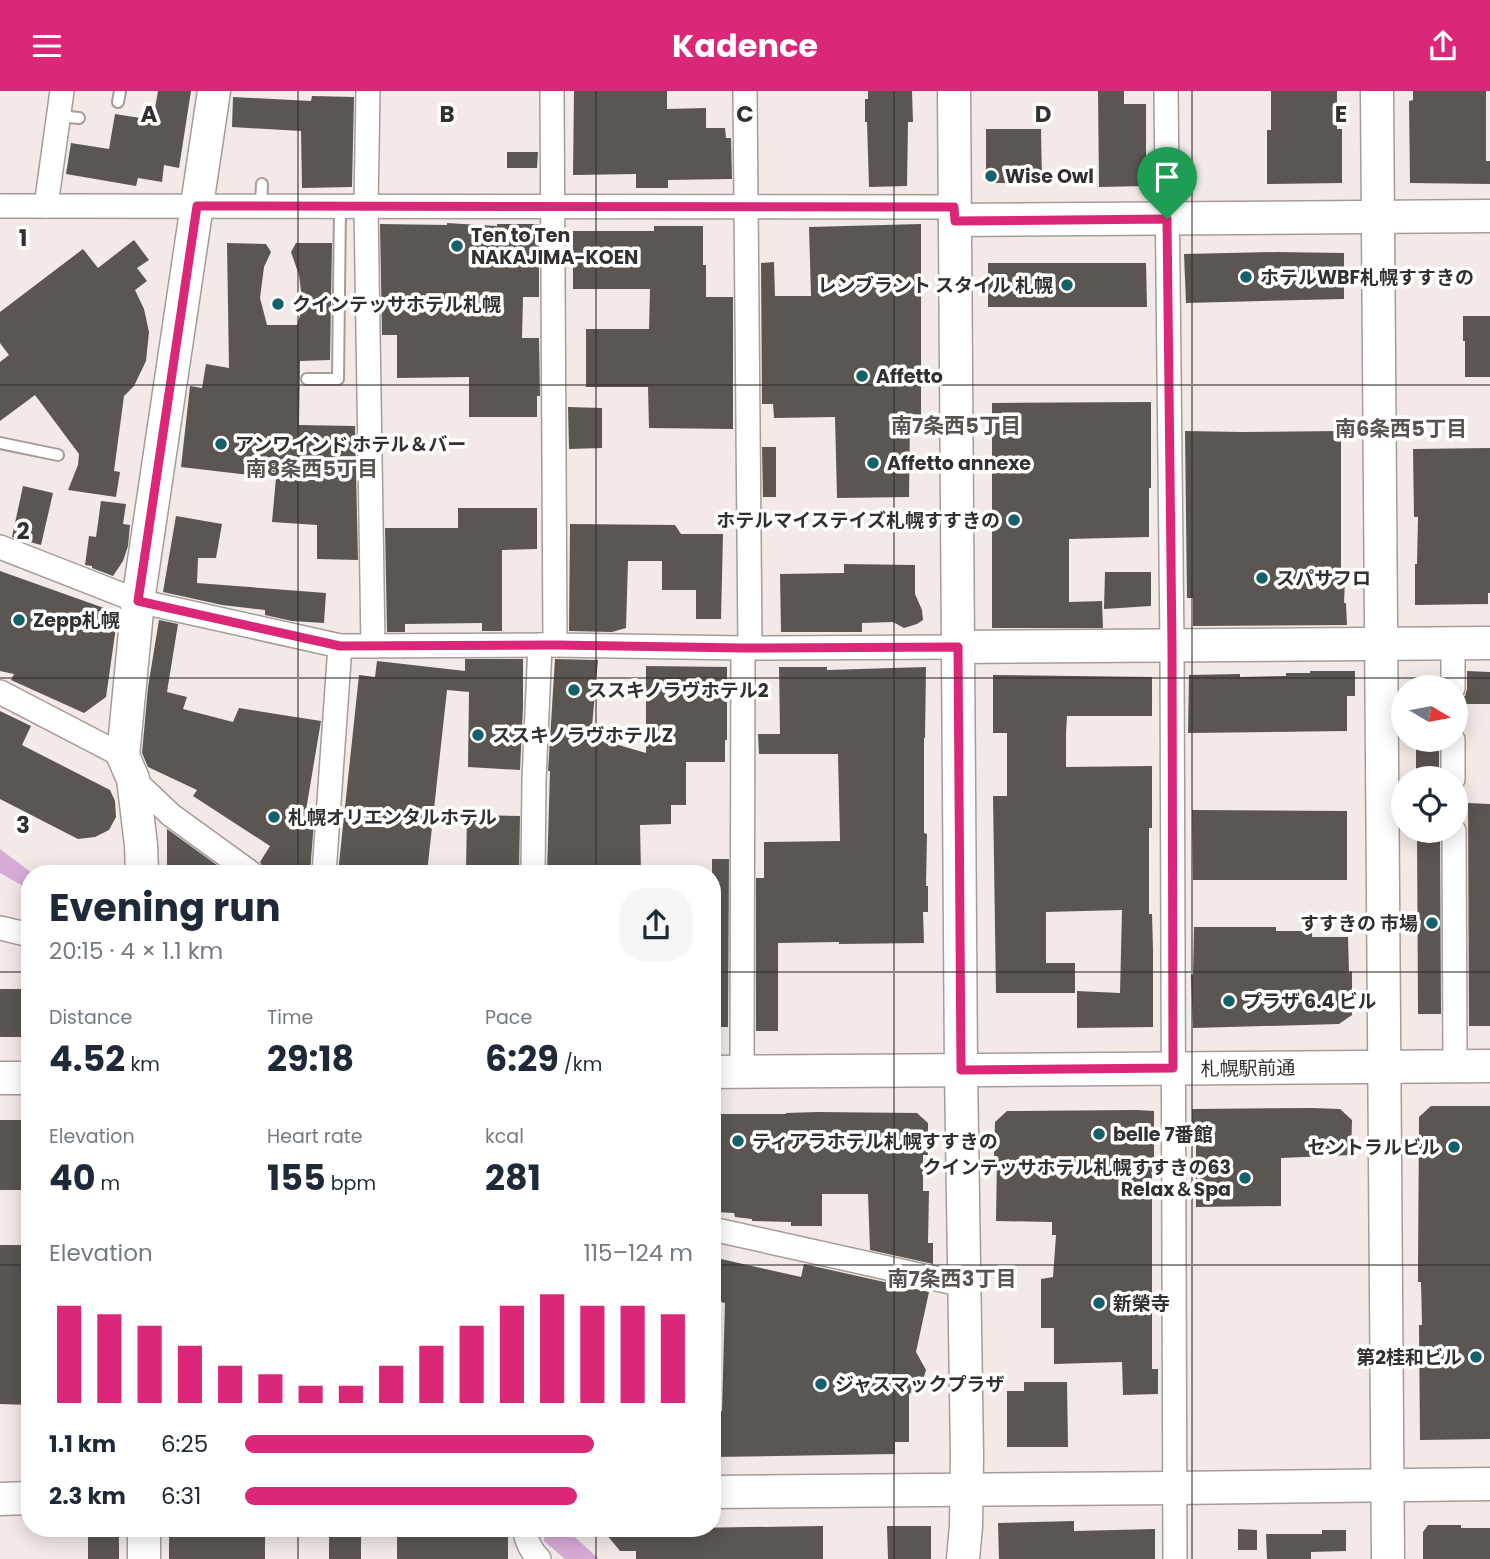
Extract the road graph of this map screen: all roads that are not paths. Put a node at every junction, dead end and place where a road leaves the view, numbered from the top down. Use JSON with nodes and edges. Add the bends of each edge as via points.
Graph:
{"nodes":[{"id":1,"x":62,"y":91,"type":"edge"},
{"id":2,"x":214,"y":91,"type":"edge"},
{"id":3,"x":368,"y":91,"type":"edge"},
{"id":4,"x":552,"y":91,"type":"edge"},
{"id":5,"x":745,"y":91,"type":"edge"},
{"id":6,"x":954,"y":91,"type":"edge"},
{"id":7,"x":1166,"y":91,"type":"edge"},
{"id":8,"x":1377,"y":91,"type":"edge"},
{"id":9,"x":0,"y":206,"type":"edge"},
{"id":10,"x":46,"y":206,"type":"junction"},
{"id":11,"x":197,"y":206,"type":"junction"},
{"id":12,"x":340,"y":206,"type":"junction"},
{"id":13,"x":366,"y":206,"type":"junction"},
{"id":14,"x":553,"y":206,"type":"junction"},
{"id":15,"x":745,"y":207,"type":"junction"},
{"id":16,"x":955,"y":214,"type":"junction"},
{"id":17,"x":1490,"y":216,"type":"edge"},
{"id":18,"x":1378,"y":217,"type":"junction"},
{"id":19,"x":1167,"y":219,"type":"junction"},
{"id":20,"x":307,"y":379,"type":"dead end"},
{"id":21,"x":0,"y":443,"type":"edge"},
{"id":22,"x":58,"y":456,"type":"dead end"},
{"id":23,"x":0,"y":547,"type":"edge"},
{"id":24,"x":138,"y":601,"type":"junction"},
{"id":25,"x":1490,"y":643,"type":"edge"},
{"id":26,"x":1453,"y":644,"type":"junction"},
{"id":27,"x":548,"y":645,"type":"junction"},
{"id":28,"x":1381,"y":645,"type":"junction"},
{"id":29,"x":340,"y":646,"type":"junction"},
{"id":30,"x":373,"y":646,"type":"junction"},
{"id":31,"x":958,"y":647,"type":"junction"},
{"id":32,"x":1172,"y":647,"type":"junction"},
{"id":33,"x":747,"y":648,"type":"junction"},
{"id":34,"x":1453,"y":675,"type":"edge"},
{"id":35,"x":0,"y":692,"type":"edge"},
{"id":36,"x":128,"y":768,"type":"junction"},
{"id":37,"x":1454,"y":843,"type":"edge"},
{"id":38,"x":142,"y":865,"type":"edge"},
{"id":39,"x":240,"y":865,"type":"edge"},
{"id":40,"x":325,"y":865,"type":"edge"},
{"id":41,"x":533,"y":865,"type":"edge"},
{"id":42,"x":0,"y":928,"type":"edge"},
{"id":43,"x":21,"y":933,"type":"edge"},
{"id":44,"x":1455,"y":1066,"type":"junction"},
{"id":45,"x":1490,"y":1066,"type":"edge"},
{"id":46,"x":1385,"y":1067,"type":"junction"},
{"id":47,"x":1173,"y":1068,"type":"junction"},
{"id":48,"x":961,"y":1070,"type":"junction"},
{"id":49,"x":727,"y":1072,"type":"edge"},
{"id":50,"x":0,"y":1078,"type":"edge"},
{"id":51,"x":21,"y":1078,"type":"edge"},
{"id":52,"x":721,"y":1231,"type":"edge"},
{"id":53,"x":964,"y":1285,"type":"junction"},
{"id":54,"x":1490,"y":1484,"type":"edge"},
{"id":55,"x":1387,"y":1486,"type":"junction"},
{"id":56,"x":1174,"y":1489,"type":"junction"},
{"id":57,"x":965,"y":1490,"type":"junction"},
{"id":58,"x":721,"y":1492,"type":"edge"},
{"id":59,"x":21,"y":1498,"type":"edge"},
{"id":60,"x":0,"y":1499,"type":"edge"},
{"id":61,"x":144,"y":1537,"type":"edge"},
{"id":62,"x":526,"y":1537,"type":"edge"},
{"id":63,"x":144,"y":1559,"type":"edge"},
{"id":64,"x":539,"y":1559,"type":"edge"},
{"id":65,"x":963,"y":1559,"type":"edge"},
{"id":66,"x":1175,"y":1559,"type":"edge"},
{"id":67,"x":1388,"y":1559,"type":"edge"}],
"edges":[{"from":1,"to":10,"type":"street","via":[[69,117]]},
{"from":2,"to":11,"type":"street","via":[[209,155]]},
{"from":3,"to":13,"type":"street"},
{"from":4,"to":14,"type":"street"},
{"from":5,"to":15,"type":"street"},
{"from":6,"to":16,"type":"street"},
{"from":7,"to":19,"type":"street"},
{"from":8,"to":18,"type":"street"},
{"from":9,"to":10,"type":"street"},
{"from":10,"to":11,"type":"street"},
{"from":11,"to":12,"type":"street","via":[[262,195]]},
{"from":11,"to":24,"type":"street"},
{"from":12,"to":13,"type":"street"},
{"from":12,"to":20,"type":"lane","via":[[338,379]]},
{"from":13,"to":14,"type":"street"},
{"from":13,"to":30,"type":"street"},
{"from":14,"to":15,"type":"street"},
{"from":14,"to":27,"type":"street"},
{"from":15,"to":16,"type":"street"},
{"from":15,"to":33,"type":"street"},
{"from":16,"to":19,"type":"street"},
{"from":16,"to":31,"type":"street"},
{"from":17,"to":18,"type":"street"},
{"from":18,"to":19,"type":"street"},
{"from":18,"to":28,"type":"street"},
{"from":19,"to":32,"type":"street"},
{"from":21,"to":22,"type":"lane"},
{"from":23,"to":24,"type":"street"},
{"from":24,"to":29,"type":"street"},
{"from":24,"to":36,"type":"street"},
{"from":25,"to":26,"type":"street"},
{"from":26,"to":28,"type":"street"},
{"from":26,"to":34,"type":"street"},
{"from":27,"to":30,"type":"street"},
{"from":27,"to":33,"type":"street"},
{"from":27,"to":41,"type":"street","via":[[534,780]]},
{"from":28,"to":32,"type":"street"},
{"from":28,"to":46,"type":"street"},
{"from":29,"to":30,"type":"street"},
{"from":29,"to":40,"type":"street"},
{"from":31,"to":32,"type":"street"},
{"from":31,"to":33,"type":"street"},
{"from":31,"to":48,"type":"street"},
{"from":32,"to":47,"type":"street"},
{"from":33,"to":49,"type":"street"},
{"from":35,"to":36,"type":"street"},
{"from":36,"to":38,"type":"street"},
{"from":36,"to":39,"type":"street","via":[[171,815]]},
{"from":37,"to":44,"type":"street"},
{"from":42,"to":43,"type":"street"},
{"from":44,"to":45,"type":"street","name":"札幌駅前通"},
{"from":44,"to":46,"type":"street","name":"札幌駅前通"},
{"from":46,"to":47,"type":"street","name":"札幌駅前通"},
{"from":46,"to":55,"type":"street"},
{"from":47,"to":48,"type":"street","name":"札幌駅前通"},
{"from":47,"to":56,"type":"street"},
{"from":48,"to":49,"type":"street","name":"札幌駅前通"},
{"from":48,"to":53,"type":"street"},
{"from":50,"to":51,"type":"street"},
{"from":52,"to":53,"type":"street"},
{"from":53,"to":57,"type":"street"},
{"from":54,"to":55,"type":"street"},
{"from":55,"to":56,"type":"street"},
{"from":55,"to":67,"type":"street"},
{"from":56,"to":57,"type":"street"},
{"from":56,"to":66,"type":"street"},
{"from":57,"to":58,"type":"street"},
{"from":57,"to":65,"type":"street"},
{"from":59,"to":60,"type":"street"},
{"from":61,"to":63,"type":"street"},
{"from":62,"to":64,"type":"street"}]}
